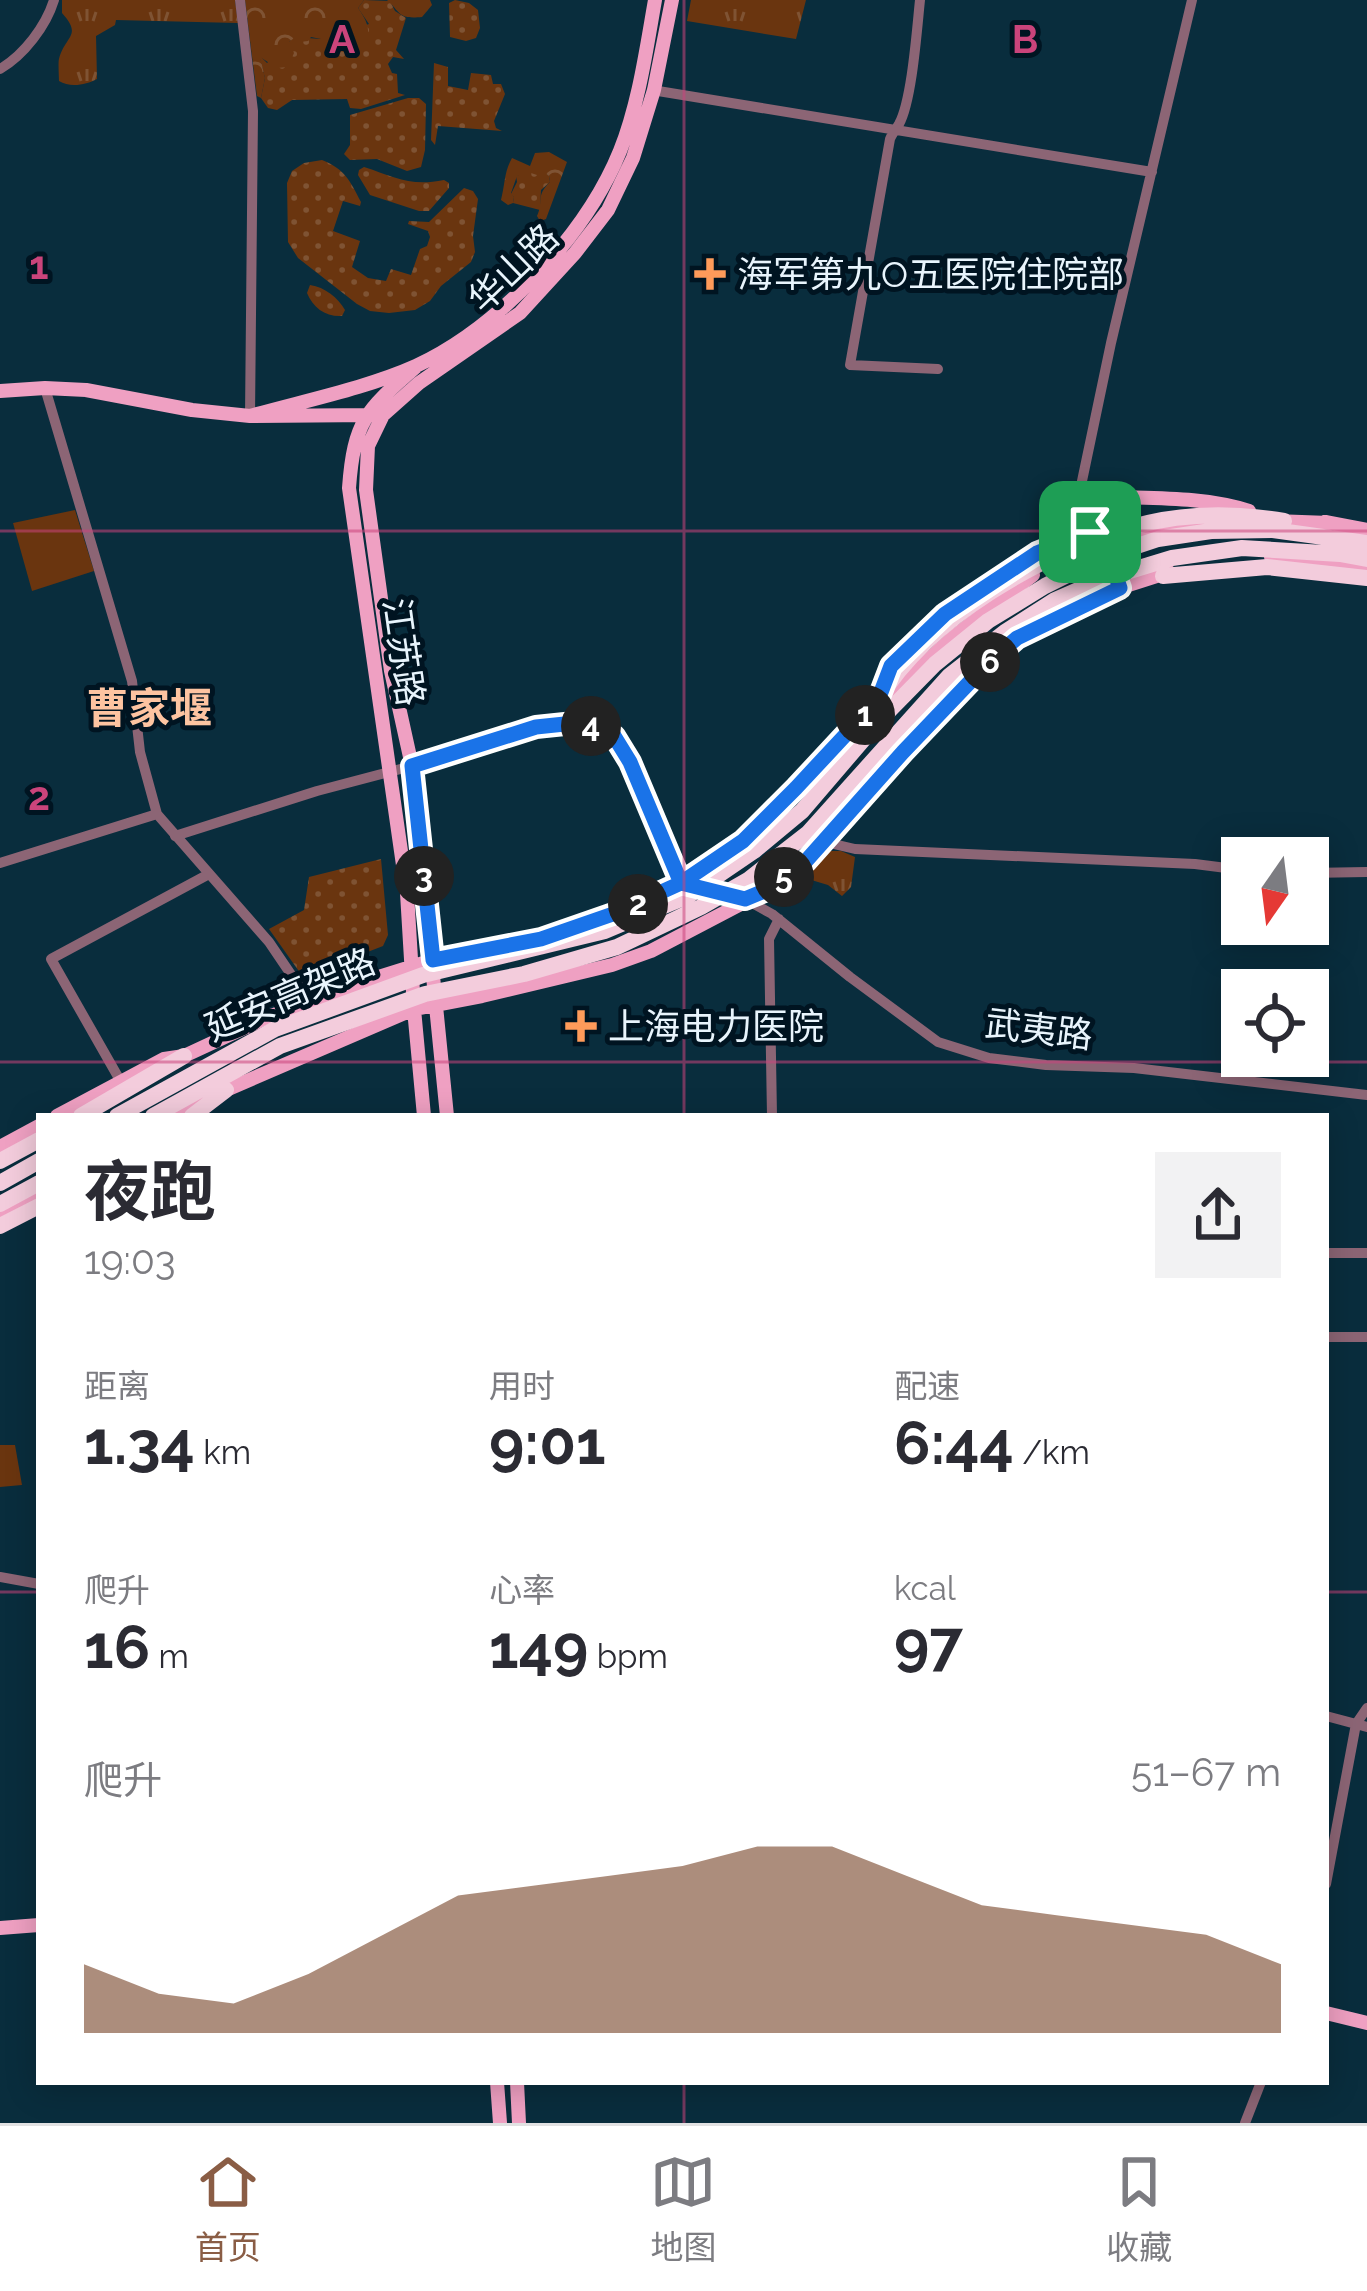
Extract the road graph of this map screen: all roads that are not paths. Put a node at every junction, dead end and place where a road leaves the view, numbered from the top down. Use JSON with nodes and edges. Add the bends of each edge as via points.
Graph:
{"nodes":[{"id":1,"x":54,"y":0,"type":"edge"},
{"id":2,"x":240,"y":0,"type":"edge"},
{"id":3,"x":655,"y":0,"type":"edge"},
{"id":4,"x":672,"y":0,"type":"edge"},
{"id":5,"x":920,"y":0,"type":"edge"},
{"id":6,"x":1192,"y":0,"type":"edge"},
{"id":7,"x":0,"y":68,"type":"edge"},
{"id":8,"x":647,"y":89,"type":"junction"},
{"id":9,"x":895,"y":128,"type":"junction"},
{"id":10,"x":1152,"y":172,"type":"junction"},
{"id":11,"x":418,"y":365,"type":"junction"},
{"id":12,"x":938,"y":369,"type":"dead end"},
{"id":13,"x":45,"y":388,"type":"junction"},
{"id":14,"x":0,"y":391,"type":"edge"},
{"id":15,"x":365,"y":415,"type":"junction"},
{"id":16,"x":383,"y":415,"type":"junction"},
{"id":17,"x":250,"y":416,"type":"junction"},
{"id":18,"x":1081,"y":495,"type":"junction"},
{"id":19,"x":1249,"y":512,"type":"junction"},
{"id":20,"x":1328,"y":530,"type":"junction"},
{"id":21,"x":1367,"y":530,"type":"edge"},
{"id":22,"x":1090,"y":532,"type":"junction"},
{"id":23,"x":1367,"y":543,"type":"edge"},
{"id":24,"x":1100,"y":547,"type":"junction"},
{"id":25,"x":1367,"y":563,"type":"edge"},
{"id":26,"x":1163,"y":576,"type":"junction"},
{"id":27,"x":1367,"y":580,"type":"edge"},
{"id":28,"x":1120,"y":588,"type":"junction"},
{"id":29,"x":878,"y":700,"type":"junction"},
{"id":30,"x":412,"y":766,"type":"junction"},
{"id":31,"x":390,"y":770,"type":"junction"},
{"id":32,"x":157,"y":814,"type":"junction"},
{"id":33,"x":175,"y":836,"type":"junction"},
{"id":34,"x":824,"y":842,"type":"junction"},
{"id":35,"x":0,"y":863,"type":"edge"},
{"id":36,"x":1221,"y":867,"type":"edge"},
{"id":37,"x":1367,"y":872,"type":"edge"},
{"id":38,"x":1329,"y":873,"type":"edge"},
{"id":39,"x":209,"y":874,"type":"junction"},
{"id":40,"x":681,"y":883,"type":"junction"},
{"id":41,"x":745,"y":899,"type":"junction"},
{"id":42,"x":778,"y":919,"type":"junction"},
{"id":43,"x":433,"y":960,"type":"junction"},
{"id":44,"x":411,"y":967,"type":"junction"},
{"id":45,"x":309,"y":1001,"type":"junction"},
{"id":46,"x":436,"y":1004,"type":"junction"},
{"id":47,"x":414,"y":1009,"type":"junction"},
{"id":48,"x":184,"y":1056,"type":"junction"},
{"id":49,"x":126,"y":1084,"type":"junction"},
{"id":50,"x":226,"y":1090,"type":"junction"},
{"id":51,"x":1367,"y":1095,"type":"edge"},
{"id":52,"x":63,"y":1113,"type":"edge"},
{"id":53,"x":85,"y":1113,"type":"edge"},
{"id":54,"x":97,"y":1113,"type":"edge"},
{"id":55,"x":122,"y":1113,"type":"edge"},
{"id":56,"x":158,"y":1113,"type":"edge"},
{"id":57,"x":182,"y":1113,"type":"edge"},
{"id":58,"x":197,"y":1113,"type":"edge"},
{"id":59,"x":424,"y":1113,"type":"edge"},
{"id":60,"x":447,"y":1113,"type":"edge"},
{"id":61,"x":772,"y":1113,"type":"edge"},
{"id":62,"x":36,"y":1128,"type":"edge"},
{"id":63,"x":36,"y":1145,"type":"edge"},
{"id":64,"x":0,"y":1147,"type":"edge"},
{"id":65,"x":36,"y":1163,"type":"edge"},
{"id":66,"x":0,"y":1166,"type":"edge"},
{"id":67,"x":0,"y":1183,"type":"edge"},
{"id":68,"x":36,"y":1185,"type":"edge"},
{"id":69,"x":36,"y":1196,"type":"edge"},
{"id":70,"x":0,"y":1208,"type":"edge"},
{"id":71,"x":36,"y":1208,"type":"edge"},
{"id":72,"x":0,"y":1226,"type":"edge"},
{"id":73,"x":1329,"y":1252,"type":"edge"},
{"id":74,"x":1367,"y":1253,"type":"edge"},
{"id":75,"x":1329,"y":1336,"type":"edge"},
{"id":76,"x":1367,"y":1337,"type":"edge"},
{"id":77,"x":0,"y":1577,"type":"edge"},
{"id":78,"x":36,"y":1583,"type":"edge"},
{"id":79,"x":1367,"y":1708,"type":"edge"},
{"id":80,"x":1329,"y":1717,"type":"edge"},
{"id":81,"x":1361,"y":1725,"type":"edge"},
{"id":82,"x":1329,"y":1870,"type":"edge"},
{"id":83,"x":36,"y":1925,"type":"edge"},
{"id":84,"x":0,"y":1928,"type":"edge"},
{"id":85,"x":1329,"y":2014,"type":"edge"},
{"id":86,"x":1367,"y":2023,"type":"edge"},
{"id":87,"x":497,"y":2085,"type":"edge"},
{"id":88,"x":517,"y":2085,"type":"edge"},
{"id":89,"x":1260,"y":2085,"type":"edge"},
{"id":90,"x":500,"y":2123,"type":"edge"},
{"id":91,"x":520,"y":2123,"type":"edge"},
{"id":92,"x":1245,"y":2123,"type":"edge"}],
"edges":[{"from":1,"to":7,"type":"street","via":[[39,30]]},
{"from":2,"to":17,"type":"street","via":[[254,111]]},
{"from":3,"to":8,"type":"main road","name":"华山路"},
{"from":4,"to":8,"type":"main road","name":"华山路"},
{"from":5,"to":9,"type":"street"},
{"from":6,"to":10,"type":"street"},
{"from":8,"to":9,"type":"street"},
{"from":8,"to":11,"type":"main road","name":"华山路","via":[[598,195],[565,243],[489,322]]},
{"from":8,"to":16,"type":"main road","name":"华山路","via":[[633,158],[575,253],[520,313]]},
{"from":9,"to":10,"type":"street"},
{"from":9,"to":12,"type":"street","via":[[850,365]]},
{"from":10,"to":18,"type":"street"},
{"from":11,"to":15,"type":"main road"},
{"from":11,"to":17,"type":"main road","name":"华山路"},
{"from":13,"to":14,"type":"main road","name":"华山路"},
{"from":13,"to":17,"type":"main road","name":"华山路"},
{"from":13,"to":32,"type":"street","via":[[132,681]]},
{"from":15,"to":16,"type":"main road","name":"华山路"},
{"from":15,"to":17,"type":"main road","name":"华山路"},
{"from":15,"to":31,"type":"main road","name":"江苏路","via":[[349,488]]},
{"from":16,"to":30,"type":"main road","name":"江苏路","via":[[368,446],[365,490]]},
{"from":18,"to":19,"type":"main road"},
{"from":18,"to":22,"type":"street"},
{"from":19,"to":20,"type":"main road"},
{"from":19,"to":22,"type":"main road","via":[[1193,508]]},
{"from":20,"to":21,"type":"main road"},
{"from":20,"to":23,"type":"highway","name":"延安高架路"},
{"from":20,"to":24,"type":"main road","via":[[1241,520],[1163,528]]},
{"from":20,"to":29,"type":"highway","via":[[1204,516],[1138,525],[1074,548],[959,616],[910,658]]},
{"from":20,"to":55,"type":"highway","name":"延安高架路","via":[[1211,531],[1158,539],[1082,567],[988,621],[935,664],[802,811],[688,896],[605,932],[423,975],[274,1029]]},
{"from":22,"to":24,"type":"street"},
{"from":22,"to":29,"type":"main road","via":[[1026,559],[945,614],[891,666]]},
{"from":24,"to":28,"type":"street"},
{"from":24,"to":29,"type":"main road","via":[[1032,575]]},
{"from":25,"to":26,"type":"main road","via":[[1241,554],[1183,562]]},
{"from":25,"to":56,"type":"highway","name":"延安高架路","via":[[1241,548],[1172,558],[1055,599],[949,676],[808,833],[701,907],[617,947],[425,994],[280,1046]]},
{"from":26,"to":27,"type":"main road"},
{"from":26,"to":27,"type":"highway","via":[[1267,567]]},
{"from":26,"to":28,"type":"main road"},
{"from":28,"to":34,"type":"main road","via":[[1017,638]]},
{"from":29,"to":40,"type":"main road","via":[[743,841]]},
{"from":30,"to":31,"type":"street"},
{"from":30,"to":40,"type":"street","via":[[536,727],[584,722],[614,736],[630,762]]},
{"from":30,"to":43,"type":"main road","name":"江苏路"},
{"from":31,"to":33,"type":"street"},
{"from":31,"to":44,"type":"main road","name":"江苏路"},
{"from":32,"to":33,"type":"street"},
{"from":32,"to":35,"type":"street"},
{"from":33,"to":39,"type":"street"},
{"from":34,"to":36,"type":"street"},
{"from":34,"to":41,"type":"main road"},
{"from":37,"to":38,"type":"street"},
{"from":39,"to":45,"type":"street"},
{"from":39,"to":49,"type":"street","via":[[51,959]]},
{"from":40,"to":41,"type":"street","name":"武夷路"},
{"from":40,"to":43,"type":"main road","via":[[541,939]]},
{"from":41,"to":42,"type":"street","name":"武夷路"},
{"from":41,"to":46,"type":"main road","via":[[611,965]]},
{"from":42,"to":51,"type":"street","name":"武夷路","via":[[938,1042],[989,1058]]},
{"from":42,"to":61,"type":"street","via":[[769,939]]},
{"from":43,"to":44,"type":"main road"},
{"from":43,"to":46,"type":"main road","name":"江苏路"},
{"from":44,"to":45,"type":"main road"},
{"from":44,"to":47,"type":"main road","name":"江苏路"},
{"from":45,"to":48,"type":"main road"},
{"from":46,"to":47,"type":"main road"},
{"from":46,"to":60,"type":"main road","name":"江苏路"},
{"from":47,"to":50,"type":"main road"},
{"from":47,"to":59,"type":"main road","name":"江苏路"},
{"from":48,"to":49,"type":"highway"},
{"from":48,"to":54,"type":"main road"},
{"from":49,"to":52,"type":"main road"},
{"from":49,"to":53,"type":"highway"},
{"from":50,"to":57,"type":"main road"},
{"from":50,"to":58,"type":"highway"},
{"from":62,"to":64,"type":"main road"},
{"from":63,"to":66,"type":"highway"},
{"from":65,"to":67,"type":"highway"},
{"from":68,"to":70,"type":"highway"},
{"from":69,"to":70,"type":"main road"},
{"from":71,"to":72,"type":"highway"},
{"from":73,"to":74,"type":"street"},
{"from":75,"to":76,"type":"street"},
{"from":77,"to":78,"type":"street"},
{"from":79,"to":81,"type":"street"},
{"from":80,"to":81,"type":"street"},
{"from":81,"to":82,"type":"street"},
{"from":83,"to":84,"type":"main road"},
{"from":85,"to":86,"type":"main road"},
{"from":87,"to":90,"type":"main road"},
{"from":88,"to":91,"type":"main road"},
{"from":89,"to":92,"type":"street"}]}
